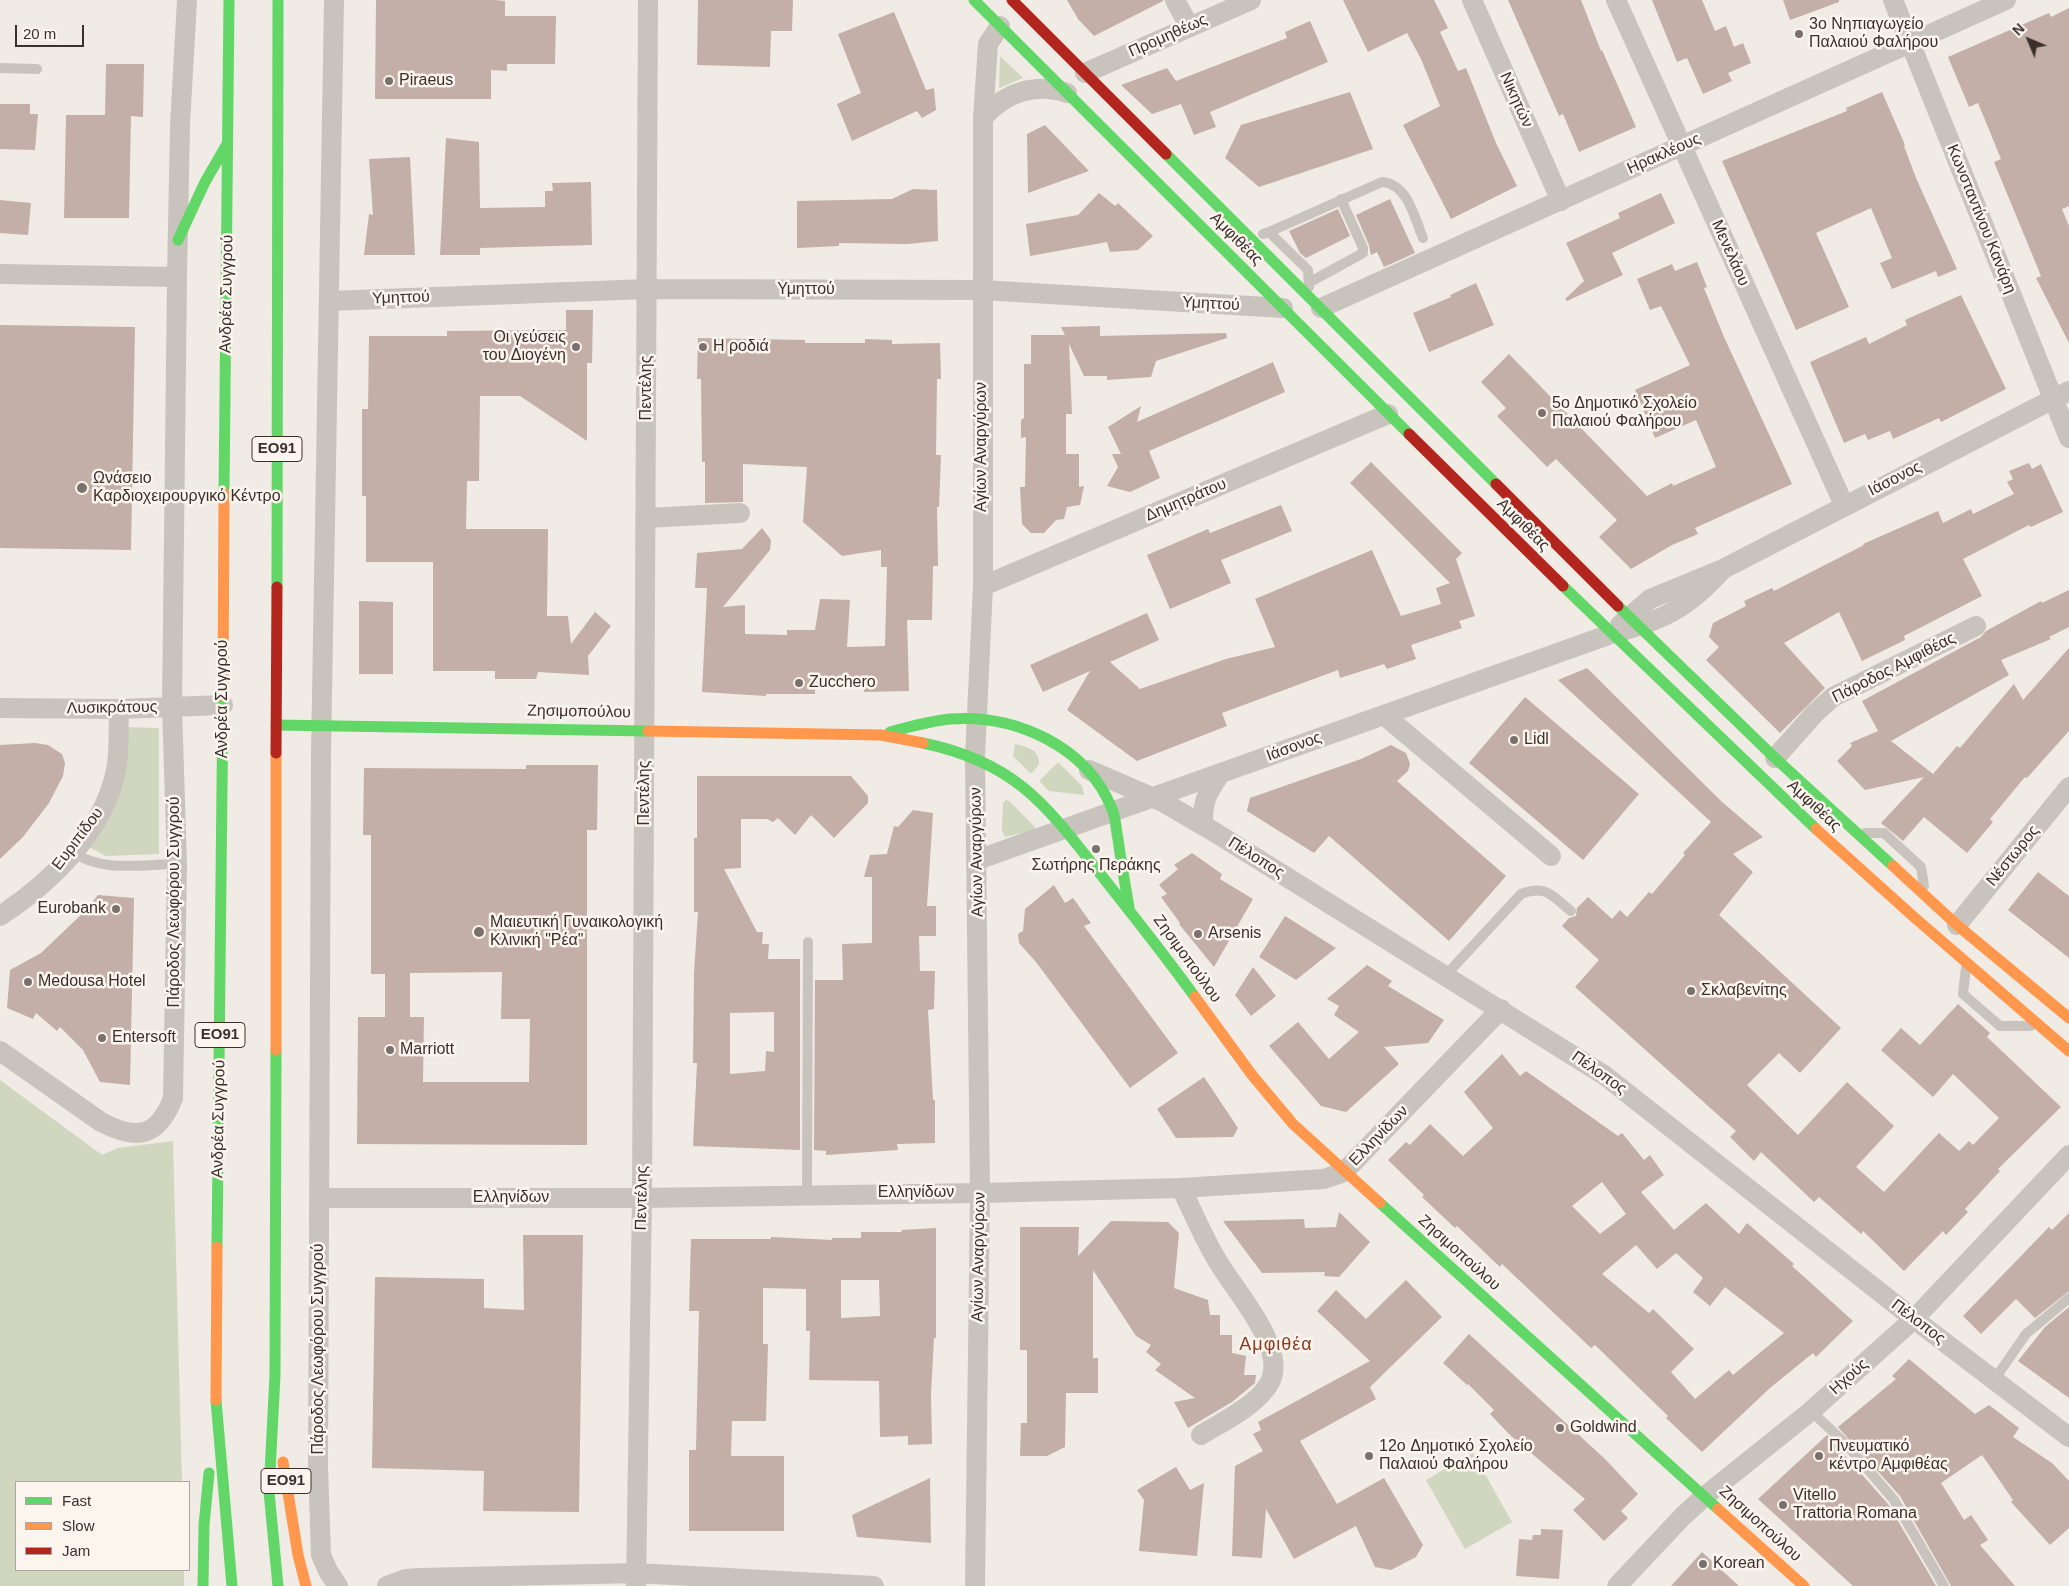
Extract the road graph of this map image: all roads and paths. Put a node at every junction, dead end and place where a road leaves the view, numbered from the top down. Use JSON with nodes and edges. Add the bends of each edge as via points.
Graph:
{"nodes":[{"id":1,"x":187,"y":0,"type":"edge"},
{"id":2,"x":229,"y":0,"type":"edge"},
{"id":3,"x":278,"y":0,"type":"edge"},
{"id":4,"x":334,"y":0,"type":"edge"},
{"id":5,"x":648,"y":0,"type":"edge"},
{"id":6,"x":974,"y":0,"type":"edge"},
{"id":7,"x":1012,"y":0,"type":"edge"},
{"id":8,"x":1175,"y":0,"type":"edge"},
{"id":9,"x":1251,"y":0,"type":"edge"},
{"id":10,"x":1472,"y":0,"type":"edge"},
{"id":11,"x":1616,"y":0,"type":"edge"},
{"id":12,"x":1893,"y":0,"type":"edge"},
{"id":13,"x":2006,"y":0,"type":"edge"},
{"id":14,"x":1000,"y":26,"type":"junction"},
{"id":15,"x":1189,"y":26,"type":"junction"},
{"id":16,"x":1911,"y":43,"type":"junction"},
{"id":17,"x":0,"y":68,"type":"edge"},
{"id":18,"x":37,"y":69,"type":"dead end"},
{"id":19,"x":1085,"y":73,"type":"junction"},
{"id":20,"x":1067,"y":92,"type":"junction"},
{"id":21,"x":983,"y":118,"type":"junction"},
{"id":22,"x":228,"y":143,"type":"junction"},
{"id":23,"x":1682,"y":146,"type":"junction"},
{"id":24,"x":1341,"y":199,"type":"junction"},
{"id":25,"x":1561,"y":200,"type":"junction"},
{"id":26,"x":1269,"y":232,"type":"junction"},
{"id":27,"x":1423,"y":238,"type":"dead end"},
{"id":28,"x":178,"y":240,"type":"junction"},
{"id":29,"x":1252,"y":240,"type":"junction"},
{"id":30,"x":0,"y":274,"type":"edge"},
{"id":31,"x":177,"y":277,"type":"junction"},
{"id":32,"x":1310,"y":282,"type":"junction"},
{"id":33,"x":648,"y":289,"type":"junction"},
{"id":34,"x":982,"y":290,"type":"junction"},
{"id":35,"x":329,"y":301,"type":"junction"},
{"id":36,"x":1314,"y":302,"type":"junction"},
{"id":37,"x":1283,"y":308,"type":"junction"},
{"id":38,"x":2061,"y":395,"type":"edge"},
{"id":39,"x":1388,"y":414,"type":"junction"},
{"id":40,"x":2069,"y":438,"type":"edge"},
{"id":41,"x":1844,"y":505,"type":"junction"},
{"id":42,"x":740,"y":513,"type":"dead end"},
{"id":43,"x":647,"y":518,"type":"junction"},
{"id":44,"x":983,"y":586,"type":"junction"},
{"id":45,"x":1634,"y":621,"type":"junction"},
{"id":46,"x":1976,"y":626,"type":"dead end"},
{"id":47,"x":1611,"y":634,"type":"junction"},
{"id":48,"x":223,"y":705,"type":"junction"},
{"id":49,"x":172,"y":707,"type":"junction"},
{"id":50,"x":0,"y":708,"type":"edge"},
{"id":51,"x":119,"y":709,"type":"junction"},
{"id":52,"x":1384,"y":715,"type":"junction"},
{"id":53,"x":976,"y":720,"type":"junction"},
{"id":54,"x":276,"y":724,"type":"junction"},
{"id":55,"x":322,"y":724,"type":"junction"},
{"id":56,"x":645,"y":730,"type":"junction"},
{"id":57,"x":881,"y":735,"type":"junction"},
{"id":58,"x":975,"y":757,"type":"junction"},
{"id":59,"x":1775,"y":758,"type":"junction"},
{"id":60,"x":1089,"y":770,"type":"junction"},
{"id":61,"x":1221,"y":773,"type":"junction"},
{"id":62,"x":2069,"y":787,"type":"edge"},
{"id":63,"x":1152,"y":797,"type":"junction"},
{"id":64,"x":1113,"y":811,"type":"junction"},
{"id":65,"x":1204,"y":826,"type":"junction"},
{"id":66,"x":1066,"y":828,"type":"junction"},
{"id":67,"x":1856,"y":832,"type":"junction"},
{"id":68,"x":73,"y":852,"type":"junction"},
{"id":69,"x":1551,"y":856,"type":"dead end"},
{"id":70,"x":977,"y":860,"type":"junction"},
{"id":71,"x":177,"y":864,"type":"junction"},
{"id":72,"x":1926,"y":897,"type":"junction"},
{"id":73,"x":1130,"y":909,"type":"junction"},
{"id":74,"x":1570,"y":911,"type":"dead end"},
{"id":75,"x":0,"y":916,"type":"edge"},
{"id":76,"x":1957,"y":925,"type":"junction"},
{"id":77,"x":808,"y":942,"type":"dead end"},
{"id":78,"x":1966,"y":965,"type":"junction"},
{"id":79,"x":1445,"y":976,"type":"junction"},
{"id":80,"x":1501,"y":1010,"type":"junction"},
{"id":81,"x":2069,"y":1018,"type":"edge"},
{"id":82,"x":2038,"y":1025,"type":"junction"},
{"id":83,"x":0,"y":1051,"type":"edge"},
{"id":84,"x":2069,"y":1051,"type":"edge"},
{"id":85,"x":2069,"y":1155,"type":"edge"},
{"id":86,"x":1344,"y":1172,"type":"junction"},
{"id":87,"x":1181,"y":1188,"type":"junction"},
{"id":88,"x":980,"y":1193,"type":"junction"},
{"id":89,"x":807,"y":1194,"type":"junction"},
{"id":90,"x":320,"y":1198,"type":"junction"},
{"id":91,"x":642,"y":1198,"type":"junction"},
{"id":92,"x":2069,"y":1298,"type":"edge"},
{"id":93,"x":1914,"y":1319,"type":"junction"},
{"id":94,"x":275,"y":1375,"type":"junction"},
{"id":95,"x":1994,"y":1380,"type":"junction"},
{"id":96,"x":216,"y":1397,"type":"junction"},
{"id":97,"x":1811,"y":1411,"type":"junction"},
{"id":98,"x":1201,"y":1435,"type":"dead end"},
{"id":99,"x":2069,"y":1437,"type":"edge"},
{"id":100,"x":1705,"y":1496,"type":"junction"},
{"id":101,"x":636,"y":1579,"type":"edge"},
{"id":102,"x":1623,"y":1583,"type":"edge"},
{"id":103,"x":204,"y":1586,"type":"edge"},
{"id":104,"x":232,"y":1586,"type":"edge"},
{"id":105,"x":278,"y":1586,"type":"edge"},
{"id":106,"x":306,"y":1586,"type":"edge"},
{"id":107,"x":338,"y":1586,"type":"edge"},
{"id":108,"x":387,"y":1586,"type":"edge"},
{"id":109,"x":874,"y":1586,"type":"edge"},
{"id":110,"x":975,"y":1586,"type":"edge"},
{"id":111,"x":1804,"y":1586,"type":"edge"},
{"id":112,"x":1944,"y":1586,"type":"edge"}],
"edges":[{"from":1,"to":28,"type":"street"},
{"from":2,"to":22,"type":"main road","name":"Ανδρέα Συγγρού","number":"ΕΟ91"},
{"from":3,"to":54,"type":"main road","number":"ΕΟ91"},
{"from":4,"to":35,"type":"street"},
{"from":5,"to":33,"type":"street","name":"Πεντέλης"},
{"from":6,"to":14,"type":"main road","name":"Αμφιθέας"},
{"from":7,"to":19,"type":"main road","name":"Αμφιθέας"},
{"from":8,"to":15,"type":"street"},
{"from":9,"to":15,"type":"street","name":"Προμηθέως"},
{"from":10,"to":25,"type":"street","name":"Νικητών"},
{"from":11,"to":23,"type":"street","name":"Μενελάου"},
{"from":12,"to":16,"type":"street","name":"Κωνσταντίνου Κανάρη"},
{"from":13,"to":16,"type":"street","name":"Ηρακλέους"},
{"from":14,"to":20,"type":"main road","name":"Αμφιθέας"},
{"from":14,"to":21,"type":"street","name":"Αγίων Αναργύρων","via":[[988,44]]},
{"from":15,"to":19,"type":"street","name":"Προμηθέως"},
{"from":16,"to":23,"type":"street","name":"Ηρακλέους"},
{"from":16,"to":38,"type":"street","name":"Κωνσταντίνου Κανάρη"},
{"from":17,"to":18,"type":"lane"},
{"from":19,"to":29,"type":"main road","name":"Αμφιθέας"},
{"from":20,"to":21,"type":"street","via":[[1048,88],[1024,91],[999,103]]},
{"from":20,"to":37,"type":"main road","name":"Αμφιθέας"},
{"from":21,"to":34,"type":"street","name":"Αγίων Αναργύρων"},
{"from":22,"to":28,"type":"main road","via":[[204,182]]},
{"from":22,"to":48,"type":"main road","name":"Ανδρέα Συγγρού","number":"ΕΟ91"},
{"from":23,"to":25,"type":"street","name":"Ηρακλέους"},
{"from":23,"to":41,"type":"street","name":"Μενελάου"},
{"from":24,"to":26,"type":"lane"},
{"from":24,"to":27,"type":"lane","via":[[1382,182],[1392,183],[1403,192]]},
{"from":24,"to":32,"type":"lane","via":[[1364,248],[1363,254]]},
{"from":25,"to":36,"type":"street","name":"Ηρακλέους"},
{"from":26,"to":29,"type":"lane"},
{"from":26,"to":32,"type":"lane","via":[[1308,270]]},
{"from":28,"to":31,"type":"street"},
{"from":29,"to":36,"type":"main road","name":"Αμφιθέας"},
{"from":30,"to":31,"type":"street"},
{"from":31,"to":49,"type":"street"},
{"from":32,"to":36,"type":"lane"},
{"from":33,"to":34,"type":"street","name":"Υμηττού"},
{"from":33,"to":35,"type":"street","name":"Υμηττού"},
{"from":33,"to":43,"type":"street","name":"Πεντέλης"},
{"from":34,"to":37,"type":"street","name":"Υμηττού"},
{"from":34,"to":44,"type":"street","name":"Αγίων Αναργύρων"},
{"from":35,"to":55,"type":"street"},
{"from":36,"to":45,"type":"main road","name":"Αμφιθέας"},
{"from":37,"to":39,"type":"main road","name":"Αμφιθέας"},
{"from":38,"to":40,"type":"street","name":"Κωνσταντίνου Κανάρη"},
{"from":38,"to":41,"type":"street","name":"Ιάσονος"},
{"from":39,"to":44,"type":"street","name":"Δημητράτου"},
{"from":39,"to":47,"type":"main road","name":"Αμφιθέας"},
{"from":41,"to":45,"type":"street","name":"Ιάσονος","via":[[1723,569],[1685,605],[1667,616]]},
{"from":42,"to":43,"type":"street"},
{"from":43,"to":56,"type":"street","name":"Πεντέλης"},
{"from":44,"to":53,"type":"street","name":"Αγίων Αναργύρων"},
{"from":45,"to":47,"type":"street","name":"Ιάσονος"},
{"from":45,"to":59,"type":"main road","name":"Αμφιθέας"},
{"from":46,"to":59,"type":"street","name":"Πάροδος Αμφιθέας","via":[[1832,697]]},
{"from":47,"to":52,"type":"street","name":"Ιάσονος"},
{"from":47,"to":78,"type":"main road","name":"Αμφιθέας","via":[[1794,810]]},
{"from":48,"to":49,"type":"street","name":"Λυσικράτους"},
{"from":48,"to":96,"type":"main road","name":"Ανδρέα Συγγρού","number":"ΕΟ91"},
{"from":49,"to":51,"type":"street","name":"Λυσικράτους"},
{"from":49,"to":71,"type":"street","name":"Πάροδος Λεωφόρου Συγγρού"},
{"from":50,"to":51,"type":"street","name":"Λυσικράτους"},
{"from":51,"to":68,"type":"street","name":"Ευριπίδου","via":[[116,770],[108,798]]},
{"from":52,"to":61,"type":"street","name":"Ιάσονος"},
{"from":52,"to":69,"type":"street"},
{"from":53,"to":57,"type":"main road","name":"Ζησιμοπούλου","via":[[951,719]]},
{"from":53,"to":58,"type":"street","name":"Αγίων Αναργύρων"},
{"from":53,"to":60,"type":"main road","name":"Ζησιμοπούλου","via":[[994,720],[1028,731],[1065,751]]},
{"from":54,"to":55,"type":"main road","name":"Ζησιμοπούλου"},
{"from":54,"to":94,"type":"main road","number":"ΕΟ91"},
{"from":55,"to":56,"type":"main road","name":"Ζησιμοπούλου"},
{"from":55,"to":90,"type":"street"},
{"from":56,"to":57,"type":"main road","name":"Ζησιμοπούλου"},
{"from":56,"to":91,"type":"street","name":"Πεντέλης"},
{"from":57,"to":58,"type":"main road","name":"Ζησιμοπούλου","via":[[927,743]]},
{"from":58,"to":66,"type":"main road","name":"Ζησιμοπούλου","via":[[1006,772],[1035,793]]},
{"from":58,"to":70,"type":"street","name":"Αγίων Αναργύρων"},
{"from":59,"to":67,"type":"main road","name":"Αμφιθέας"},
{"from":60,"to":63,"type":"street","name":"Πέλοπος"},
{"from":60,"to":64,"type":"main road","name":"Ζησιμοπούλου"},
{"from":61,"to":63,"type":"street","name":"Ιάσονος"},
{"from":61,"to":65,"type":"street","via":[[1207,794],[1201,814]]},
{"from":62,"to":76,"type":"street","name":"Νέστωρος"},
{"from":63,"to":64,"type":"street","name":"Ιάσονος"},
{"from":63,"to":65,"type":"street","name":"Πέλοπος"},
{"from":64,"to":66,"type":"street","name":"Ιάσονος"},
{"from":64,"to":73,"type":"main road","name":"Ζησιμοπούλου"},
{"from":65,"to":79,"type":"street","name":"Πέλοπος"},
{"from":66,"to":70,"type":"street","name":"Ιάσονος"},
{"from":66,"to":73,"type":"main road","name":"Ζησιμοπούλου"},
{"from":67,"to":72,"type":"main road","name":"Αμφιθέας"},
{"from":67,"to":72,"type":"lane","via":[[1884,833],[1921,867]]},
{"from":68,"to":71,"type":"lane","via":[[84,860],[102,865]]},
{"from":68,"to":75,"type":"street","name":"Ευριπίδου","via":[[49,878]]},
{"from":70,"to":88,"type":"street","name":"Αγίων Αναργύρων"},
{"from":71,"to":83,"type":"street","name":"Πάροδος Λεωφόρου Συγγρού","via":[[173,1098],[161,1123],[150,1130],[118,1131]]},
{"from":72,"to":76,"type":"main road","name":"Αμφιθέας"},
{"from":73,"to":86,"type":"main road","name":"Ζησιμοπούλου","via":[[1275,1104]]},
{"from":74,"to":79,"type":"lane","via":[[1544,890],[1534,889],[1522,894]]},
{"from":76,"to":81,"type":"main road","name":"Αμφιθέας"},
{"from":77,"to":89,"type":"lane"},
{"from":78,"to":82,"type":"main road","name":"Αμφιθέας"},
{"from":78,"to":82,"type":"lane","via":[[1963,994],[2000,1026]]},
{"from":79,"to":80,"type":"street","name":"Πέλοπος"},
{"from":80,"to":86,"type":"street","name":"Ελληνίδων"},
{"from":80,"to":93,"type":"street","name":"Πέλοπος","via":[[1604,1074]]},
{"from":82,"to":84,"type":"main road","name":"Αμφιθέας"},
{"from":85,"to":93,"type":"street","name":"Ηχούς"},
{"from":86,"to":87,"type":"street","name":"Ελληνίδων","via":[[1324,1179]]},
{"from":86,"to":100,"type":"main road","name":"Ζησιμοπούλου"},
{"from":87,"to":88,"type":"street","name":"Ελληνίδων"},
{"from":87,"to":98,"type":"street","via":[[1217,1261],[1241,1292],[1262,1328],[1273,1360],[1270,1382],[1249,1405]]},
{"from":88,"to":89,"type":"street","name":"Ελληνίδων"},
{"from":88,"to":110,"type":"street","name":"Αγίων Αναργύρων"},
{"from":89,"to":91,"type":"street","name":"Ελληνίδων"},
{"from":90,"to":91,"type":"street","name":"Ελληνίδων"},
{"from":90,"to":107,"type":"street","name":"Πάροδος Λεωφόρου Συγγρού","via":[[318,1466],[321,1542],[324,1566]]},
{"from":91,"to":101,"type":"street","name":"Πεντέλης"},
{"from":92,"to":95,"type":"lane","via":[[2026,1334]]},
{"from":93,"to":95,"type":"street","name":"Πέλοπος"},
{"from":93,"to":97,"type":"street","name":"Ηχούς"},
{"from":94,"to":105,"type":"main road","via":[[269,1492]]},
{"from":94,"to":106,"type":"main road","number":"ΕΟ91","via":[[283,1464]]},
{"from":95,"to":99,"type":"street","name":"Πέλοπος"},
{"from":96,"to":103,"type":"main road","number":"ΕΟ91","via":[[204,1525]]},
{"from":96,"to":104,"type":"main road"},
{"from":97,"to":100,"type":"street","name":"Ηχούς"},
{"from":97,"to":112,"type":"lane","via":[[1846,1444],[1894,1500]]},
{"from":100,"to":102,"type":"street","name":"Ηχούς"},
{"from":100,"to":111,"type":"main road","name":"Ζησιμοπούλου"},
{"from":101,"to":108,"type":"street","via":[[419,1578]]},
{"from":101,"to":109,"type":"street"}]}
